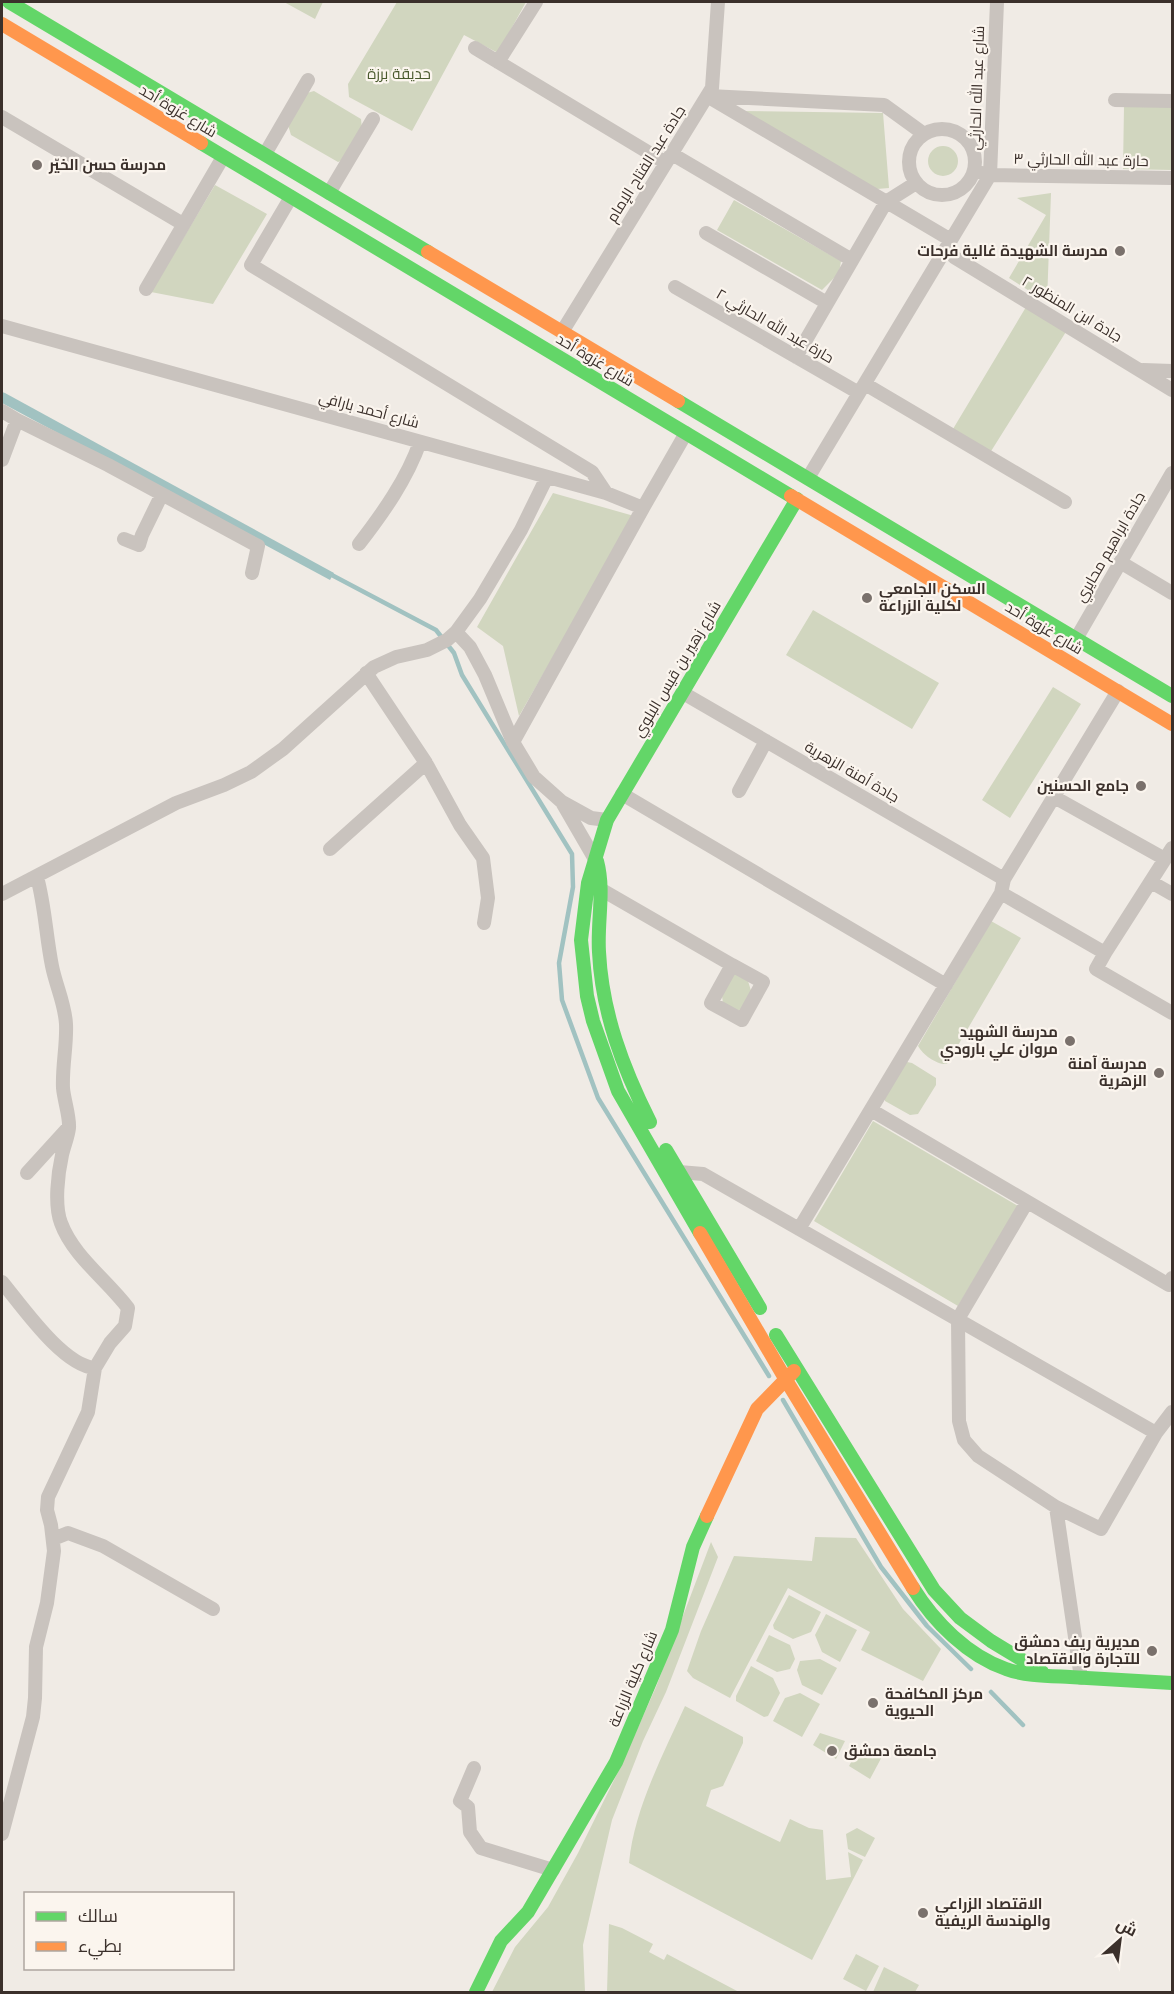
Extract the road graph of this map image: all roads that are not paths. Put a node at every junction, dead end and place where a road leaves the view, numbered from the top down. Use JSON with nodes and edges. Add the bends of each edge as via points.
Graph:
{"nodes":[{"id":1,"x":9,"y":2,"type":"edge"},
{"id":2,"x":536,"y":2,"type":"edge"},
{"id":3,"x":718,"y":2,"type":"edge"},
{"id":4,"x":997,"y":2,"type":"edge"},
{"id":5,"x":2,"y":24,"type":"edge"},
{"id":6,"x":475,"y":48,"type":"dead end"},
{"id":7,"x":498,"y":62,"type":"junction"},
{"id":8,"x":308,"y":80,"type":"dead end"},
{"id":9,"x":707,"y":96,"type":"junction"},
{"id":10,"x":1115,"y":100,"type":"dead end"},
{"id":11,"x":1173,"y":101,"type":"edge"},
{"id":12,"x":2,"y":117,"type":"edge"},
{"id":13,"x":373,"y":119,"type":"dead end"},
{"id":14,"x":924,"y":134,"type":"junction"},
{"id":15,"x":265,"y":154,"type":"junction"},
{"id":16,"x":223,"y":157,"type":"junction"},
{"id":17,"x":669,"y":158,"type":"junction"},
{"id":18,"x":975,"y":170,"type":"junction"},
{"id":19,"x":990,"y":175,"type":"junction"},
{"id":20,"x":1173,"y":178,"type":"edge"},
{"id":21,"x":916,"y":183,"type":"junction"},
{"id":22,"x":329,"y":193,"type":"junction"},
{"id":23,"x":291,"y":197,"type":"junction"},
{"id":24,"x":886,"y":202,"type":"junction"},
{"id":25,"x":183,"y":224,"type":"junction"},
{"id":26,"x":706,"y":233,"type":"dead end"},
{"id":27,"x":951,"y":240,"type":"junction"},
{"id":28,"x":954,"y":256,"type":"dead end"},
{"id":29,"x":852,"y":261,"type":"junction"},
{"id":30,"x":675,"y":287,"type":"dead end"},
{"id":31,"x":146,"y":289,"type":"dead end"},
{"id":32,"x":827,"y":303,"type":"junction"},
{"id":33,"x":2,"y":326,"type":"edge"},
{"id":34,"x":562,"y":332,"type":"junction"},
{"id":35,"x":796,"y":357,"type":"junction"},
{"id":36,"x":1140,"y":370,"type":"junction"},
{"id":37,"x":1173,"y":371,"type":"edge"},
{"id":38,"x":862,"y":389,"type":"junction"},
{"id":39,"x":1173,"y":390,"type":"edge"},
{"id":40,"x":2,"y":411,"type":"edge"},
{"id":41,"x":17,"y":420,"type":"junction"},
{"id":42,"x":686,"y":433,"type":"junction"},
{"id":43,"x":420,"y":442,"type":"junction"},
{"id":44,"x":2,"y":460,"type":"edge"},
{"id":45,"x":1173,"y":473,"type":"edge"},
{"id":46,"x":547,"y":477,"type":"junction"},
{"id":47,"x":808,"y":478,"type":"junction"},
{"id":48,"x":606,"y":493,"type":"junction"},
{"id":49,"x":162,"y":494,"type":"junction"},
{"id":50,"x":797,"y":499,"type":"junction"},
{"id":51,"x":1065,"y":502,"type":"dead end"},
{"id":52,"x":643,"y":508,"type":"junction"},
{"id":53,"x":124,"y":539,"type":"dead end"},
{"id":54,"x":359,"y":544,"type":"dead end"},
{"id":55,"x":1120,"y":562,"type":"junction"},
{"id":56,"x":252,"y":573,"type":"dead end"},
{"id":57,"x":1173,"y":593,"type":"edge"},
{"id":58,"x":452,"y":636,"type":"junction"},
{"id":59,"x":1076,"y":639,"type":"junction"},
{"id":60,"x":366,"y":673,"type":"junction"},
{"id":61,"x":1118,"y":691,"type":"junction"},
{"id":62,"x":683,"y":693,"type":"junction"},
{"id":63,"x":1173,"y":696,"type":"edge"},
{"id":64,"x":1173,"y":724,"type":"edge"},
{"id":65,"x":766,"y":741,"type":"junction"},
{"id":66,"x":513,"y":742,"type":"junction"},
{"id":67,"x":426,"y":763,"type":"junction"},
{"id":68,"x":739,"y":791,"type":"dead end"},
{"id":69,"x":622,"y":794,"type":"junction"},
{"id":70,"x":1054,"y":796,"type":"junction"},
{"id":71,"x":562,"y":802,"type":"junction"},
{"id":72,"x":607,"y":820,"type":"junction"},
{"id":73,"x":330,"y":849,"type":"dead end"},
{"id":74,"x":1169,"y":854,"type":"edge"},
{"id":75,"x":596,"y":861,"type":"junction"},
{"id":76,"x":37,"y":877,"type":"junction"},
{"id":77,"x":1151,"y":882,"type":"junction"},
{"id":78,"x":1002,"y":886,"type":"junction"},
{"id":79,"x":602,"y":890,"type":"junction"},
{"id":80,"x":2,"y":894,"type":"edge"},
{"id":81,"x":1173,"y":894,"type":"edge"},
{"id":82,"x":484,"y":923,"type":"dead end"},
{"id":83,"x":1105,"y":953,"type":"junction"},
{"id":84,"x":732,"y":965,"type":"dead end"},
{"id":85,"x":946,"y":985,"type":"junction"},
{"id":86,"x":1173,"y":1013,"type":"edge"},
{"id":87,"x":871,"y":1110,"type":"junction"},
{"id":88,"x":69,"y":1126,"type":"junction"},
{"id":89,"x":679,"y":1172,"type":"junction"},
{"id":90,"x":27,"y":1173,"type":"dead end"},
{"id":91,"x":1026,"y":1202,"type":"junction"},
{"id":92,"x":799,"y":1229,"type":"junction"},
{"id":93,"x":1173,"y":1278,"type":"edge"},
{"id":94,"x":2,"y":1282,"type":"edge"},
{"id":95,"x":958,"y":1319,"type":"junction"},
{"id":96,"x":95,"y":1368,"type":"junction"},
{"id":97,"x":796,"y":1369,"type":"junction"},
{"id":98,"x":786,"y":1380,"type":"junction"},
{"id":99,"x":1173,"y":1412,"type":"edge"},
{"id":100,"x":1156,"y":1433,"type":"junction"},
{"id":101,"x":1056,"y":1507,"type":"junction"},
{"id":102,"x":53,"y":1539,"type":"junction"},
{"id":103,"x":213,"y":1609,"type":"dead end"},
{"id":104,"x":1049,"y":1676,"type":"junction"},
{"id":105,"x":1081,"y":1678,"type":"junction"},
{"id":106,"x":1173,"y":1683,"type":"edge"},
{"id":107,"x":474,"y":1768,"type":"dead end"},
{"id":108,"x":2,"y":1834,"type":"edge"},
{"id":109,"x":553,"y":1870,"type":"junction"},
{"id":110,"x":476,"y":1992,"type":"edge"}],
"edges":[{"from":1,"to":15,"type":"main road","name":"شارع غزوة أحد"},
{"from":2,"to":7,"type":"street"},
{"from":3,"to":9,"type":"street","name":"جادة عبد الفتاح الإمام","via":[[712,88]]},
{"from":4,"to":19,"type":"street","name":"شارع عبد الله الحارثي"},
{"from":5,"to":16,"type":"main road","name":"شارع غزوة أحد"},
{"from":6,"to":7,"type":"street"},
{"from":7,"to":17,"type":"street"},
{"from":8,"to":15,"type":"street"},
{"from":9,"to":14,"type":"street","via":[[884,105]]},
{"from":9,"to":17,"type":"street","name":"جادة عبد الفتاح الإمام"},
{"from":9,"to":24,"type":"street"},
{"from":10,"to":11,"type":"street"},
{"from":12,"to":25,"type":"street"},
{"from":13,"to":22,"type":"street"},
{"from":14,"to":18,"type":"street","via":[[946,129],[957,132],[972,148]]},
{"from":14,"to":21,"type":"street","via":[[910,152],[911,174]]},
{"from":15,"to":22,"type":"main road","name":"شارع غزوة أحد"},
{"from":16,"to":23,"type":"main road","name":"شارع غزوة أحد"},
{"from":16,"to":25,"type":"street"},
{"from":17,"to":29,"type":"street"},
{"from":17,"to":34,"type":"street","name":"جادة عبد الفتاح الإمام"},
{"from":18,"to":19,"type":"street","name":"حارة عبد الله الحارثي ٣"},
{"from":18,"to":21,"type":"street","via":[[964,188],[945,196],[934,195]]},
{"from":19,"to":20,"type":"street","name":"حارة عبد الله الحارثي ٣"},
{"from":19,"to":27,"type":"street"},
{"from":21,"to":24,"type":"street"},
{"from":22,"to":34,"type":"main road","name":"شارع غزوة أحد"},
{"from":23,"to":42,"type":"main road","name":"شارع غزوة أحد"},
{"from":23,"to":48,"type":"street","via":[[251,265],[591,472]]},
{"from":24,"to":27,"type":"street"},
{"from":24,"to":29,"type":"street"},
{"from":25,"to":31,"type":"street"},
{"from":26,"to":32,"type":"street"},
{"from":27,"to":38,"type":"street"},
{"from":28,"to":36,"type":"street","name":"جادة ابن المنظور ٢"},
{"from":29,"to":32,"type":"street"},
{"from":30,"to":35,"type":"street","name":"حارة عبد الله الحارثي ٢"},
{"from":32,"to":35,"type":"street"},
{"from":33,"to":43,"type":"street","name":"شارع أحمد بارافي"},
{"from":34,"to":47,"type":"main road","name":"شارع غزوة أحد"},
{"from":35,"to":38,"type":"street","name":"حارة عبد الله الحارثي ٢"},
{"from":36,"to":37,"type":"street"},
{"from":36,"to":39,"type":"street","name":"جادة ابن المنظور ٢"},
{"from":38,"to":47,"type":"street"},
{"from":38,"to":51,"type":"street","name":"حارة عبد الله الحارثي ٢"},
{"from":40,"to":41,"type":"street"},
{"from":41,"to":44,"type":"street"},
{"from":41,"to":49,"type":"street"},
{"from":42,"to":50,"type":"main road","name":"شارع غزوة أحد"},
{"from":42,"to":52,"type":"street"},
{"from":43,"to":46,"type":"street","name":"شارع أحمد بارافي"},
{"from":43,"to":54,"type":"street","via":[[401,482]]},
{"from":45,"to":55,"type":"street","name":"جادة ابراهيم محايري"},
{"from":46,"to":48,"type":"street","name":"شارع أحمد بارافي"},
{"from":46,"to":58,"type":"street","via":[[515,540]]},
{"from":47,"to":59,"type":"main road","name":"شارع غزوة أحد"},
{"from":48,"to":52,"type":"street","name":"شارع أحمد بارافي"},
{"from":49,"to":53,"type":"street","via":[[139,545]]},
{"from":49,"to":56,"type":"street","via":[[258,546]]},
{"from":50,"to":61,"type":"main road","name":"شارع غزوة أحد"},
{"from":50,"to":62,"type":"main road","name":"شارع زهير بن قيس البلوي"},
{"from":52,"to":66,"type":"street"},
{"from":55,"to":57,"type":"street"},
{"from":55,"to":59,"type":"street","name":"جادة ابراهيم محايري"},
{"from":58,"to":60,"type":"street"},
{"from":58,"to":66,"type":"street","via":[[470,647]]},
{"from":59,"to":63,"type":"main road","name":"شارع غزوة أحد"},
{"from":60,"to":67,"type":"street"},
{"from":60,"to":76,"type":"street","via":[[283,749],[251,772],[176,803]]},
{"from":61,"to":64,"type":"main road","name":"شارع غزوة أحد"},
{"from":61,"to":70,"type":"street"},
{"from":62,"to":65,"type":"street","name":"جادة أمنة الزهرية"},
{"from":62,"to":69,"type":"main road","name":"شارع زهير بن قيس البلوي"},
{"from":65,"to":68,"type":"street"},
{"from":65,"to":78,"type":"street","name":"جادة أمنة الزهرية"},
{"from":66,"to":71,"type":"street","via":[[534,777]]},
{"from":67,"to":73,"type":"street"},
{"from":67,"to":82,"type":"street","via":[[483,858],[488,898]]},
{"from":69,"to":72,"type":"main road","name":"شارع زهير بن قيس البلوي"},
{"from":69,"to":85,"type":"street"},
{"from":70,"to":74,"type":"street"},
{"from":70,"to":78,"type":"street"},
{"from":71,"to":72,"type":"street","via":[[591,818]]},
{"from":71,"to":75,"type":"street"},
{"from":72,"to":75,"type":"main road","name":"شارع زهير بن قيس البلوي"},
{"from":74,"to":77,"type":"street"},
{"from":75,"to":79,"type":"main road"},
{"from":75,"to":98,"type":"main road","name":"شارع زهير بن قيس البلوي","via":[[588,883],[581,940],[587,996],[604,1056],[642,1134]]},
{"from":76,"to":80,"type":"street"},
{"from":76,"to":88,"type":"street","via":[[53,969],[65,1011],[63,1086]]},
{"from":77,"to":81,"type":"street"},
{"from":77,"to":83,"type":"street"},
{"from":78,"to":83,"type":"street","name":"جادة أمنة الزهرية"},
{"from":78,"to":85,"type":"street"},
{"from":79,"to":84,"type":"street"},
{"from":79,"to":89,"type":"main road","via":[[597,941],[608,1019],[632,1088]]},
{"from":83,"to":86,"type":"street","via":[[1096,969]]},
{"from":85,"to":87,"type":"street"},
{"from":87,"to":91,"type":"street"},
{"from":87,"to":92,"type":"street"},
{"from":88,"to":90,"type":"street"},
{"from":88,"to":96,"type":"street","via":[[58,1191],[59,1219],[66,1236],[128,1308],[125,1326]]},
{"from":89,"to":92,"type":"street","via":[[703,1174]]},
{"from":89,"to":97,"type":"main road"},
{"from":91,"to":93,"type":"street","via":[[1169,1285]]},
{"from":91,"to":95,"type":"street"},
{"from":92,"to":95,"type":"street"},
{"from":94,"to":96,"type":"street","via":[[48,1338],[78,1364]]},
{"from":95,"to":100,"type":"street"},
{"from":95,"to":101,"type":"street","via":[[959,1421],[964,1440],[978,1456]]},
{"from":96,"to":102,"type":"street","via":[[88,1412],[48,1497]]},
{"from":97,"to":98,"type":"main road","name":"شارع كلية الزراعة"},
{"from":97,"to":104,"type":"main road","via":[[934,1590],[960,1618]]},
{"from":98,"to":104,"type":"main road","name":"شارع زهير بن قيس البلوي","via":[[920,1599],[949,1633],[981,1657],[1007,1670]]},
{"from":98,"to":109,"type":"main road","name":"شارع كلية الزراعة","via":[[757,1409],[693,1547],[672,1630],[616,1762]]},
{"from":99,"to":100,"type":"street"},
{"from":100,"to":101,"type":"street","via":[[1101,1528]]},
{"from":101,"to":105,"type":"street"},
{"from":102,"to":103,"type":"street","via":[[68,1533],[103,1545]]},
{"from":102,"to":108,"type":"street","via":[[47,1603],[36,1647],[33,1717]]},
{"from":104,"to":105,"type":"main road","name":"شارع زهير بن قيس البلوي"},
{"from":105,"to":106,"type":"main road","name":"شارع زهير بن قيس البلوي"},
{"from":107,"to":109,"type":"street","via":[[460,1801],[468,1807],[470,1832],[481,1848]]},
{"from":109,"to":110,"type":"main road","name":"شارع كلية الزراعة","via":[[528,1912],[501,1941]]}]}
